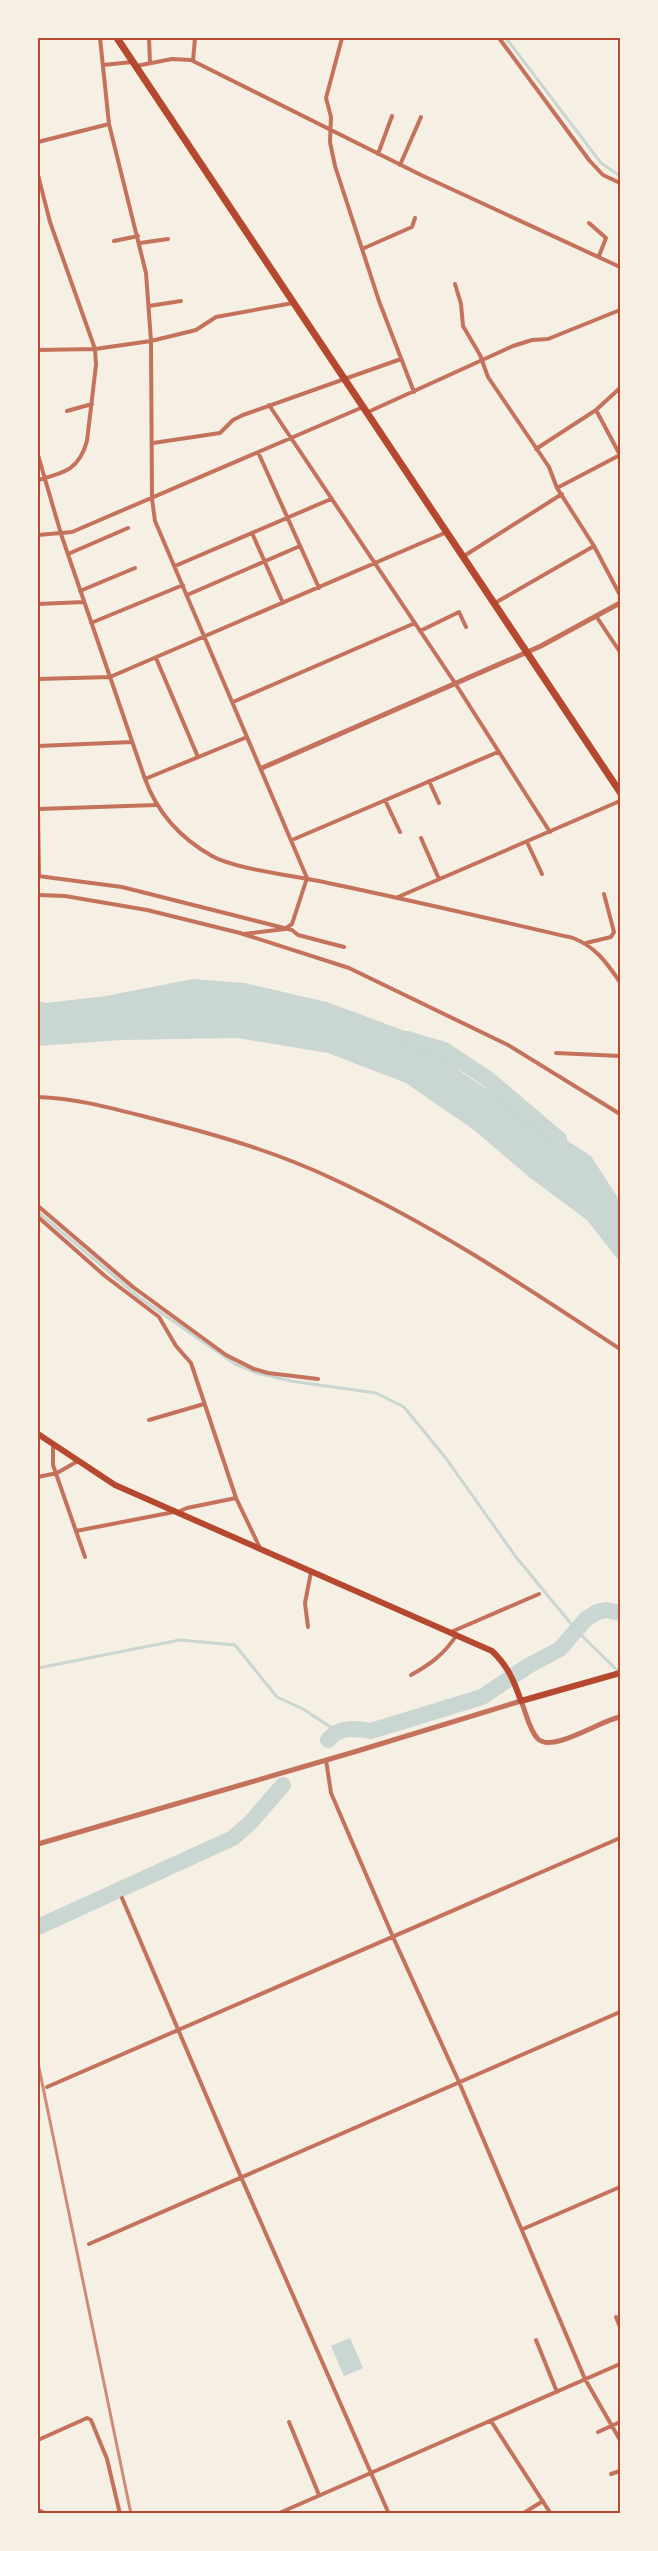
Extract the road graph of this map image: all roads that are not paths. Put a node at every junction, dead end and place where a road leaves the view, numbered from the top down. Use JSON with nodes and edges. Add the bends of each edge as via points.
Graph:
{"nodes":[{"id":1,"x":100,"y":38,"type":"edge"},
{"id":2,"x":117,"y":38,"type":"edge"},
{"id":3,"x":150,"y":38,"type":"edge"},
{"id":4,"x":195,"y":38,"type":"edge"},
{"id":5,"x":342,"y":38,"type":"edge"},
{"id":6,"x":499,"y":38,"type":"edge"},
{"id":7,"x":194,"y":62,"type":"junction"},
{"id":8,"x":150,"y":63,"type":"junction"},
{"id":9,"x":135,"y":64,"type":"junction"},
{"id":10,"x":104,"y":65,"type":"junction"},
{"id":11,"x":392,"y":116,"type":"dead end"},
{"id":12,"x":421,"y":117,"type":"dead end"},
{"id":13,"x":109,"y":124,"type":"junction"},
{"id":14,"x":328,"y":130,"type":"junction"},
{"id":15,"x":38,"y":142,"type":"edge"},
{"id":16,"x":378,"y":154,"type":"junction"},
{"id":17,"x":400,"y":165,"type":"junction"},
{"id":18,"x":38,"y":175,"type":"edge"},
{"id":19,"x":621,"y":183,"type":"edge"},
{"id":20,"x":415,"y":218,"type":"dead end"},
{"id":21,"x":589,"y":223,"type":"dead end"},
{"id":22,"x":138,"y":236,"type":"junction"},
{"id":23,"x":168,"y":239,"type":"dead end"},
{"id":24,"x":114,"y":241,"type":"dead end"},
{"id":25,"x":140,"y":243,"type":"junction"},
{"id":26,"x":362,"y":249,"type":"junction"},
{"id":27,"x":599,"y":256,"type":"junction"},
{"id":28,"x":621,"y":267,"type":"edge"},
{"id":29,"x":455,"y":284,"type":"dead end"},
{"id":30,"x":181,"y":301,"type":"dead end"},
{"id":31,"x":294,"y":303,"type":"junction"},
{"id":32,"x":148,"y":306,"type":"junction"},
{"id":33,"x":621,"y":310,"type":"edge"},
{"id":34,"x":151,"y":341,"type":"junction"},
{"id":35,"x":94,"y":349,"type":"junction"},
{"id":36,"x":38,"y":350,"type":"edge"},
{"id":37,"x":401,"y":359,"type":"junction"},
{"id":38,"x":482,"y":362,"type":"junction"},
{"id":39,"x":346,"y":379,"type":"junction"},
{"id":40,"x":621,"y":388,"type":"edge"},
{"id":41,"x":414,"y":392,"type":"junction"},
{"id":42,"x":92,"y":404,"type":"junction"},
{"id":43,"x":269,"y":405,"type":"junction"},
{"id":44,"x":366,"y":410,"type":"junction"},
{"id":45,"x":596,"y":410,"type":"junction"},
{"id":46,"x":67,"y":411,"type":"dead end"},
{"id":47,"x":291,"y":438,"type":"junction"},
{"id":48,"x":153,"y":443,"type":"junction"},
{"id":49,"x":536,"y":449,"type":"junction"},
{"id":50,"x":258,"y":452,"type":"junction"},
{"id":51,"x":38,"y":455,"type":"edge"},
{"id":52,"x":621,"y":455,"type":"edge"},
{"id":53,"x":44,"y":478,"type":"junction"},
{"id":54,"x":38,"y":480,"type":"edge"},
{"id":55,"x":557,"y":488,"type":"junction"},
{"id":56,"x":562,"y":494,"type":"junction"},
{"id":57,"x":332,"y":498,"type":"junction"},
{"id":58,"x":152,"y":499,"type":"junction"},
{"id":59,"x":286,"y":518,"type":"junction"},
{"id":60,"x":128,"y":528,"type":"dead end"},
{"id":61,"x":448,"y":532,"type":"junction"},
{"id":62,"x":252,"y":533,"type":"junction"},
{"id":63,"x":61,"y":534,"type":"junction"},
{"id":64,"x":38,"y":535,"type":"edge"},
{"id":65,"x":300,"y":546,"type":"junction"},
{"id":66,"x":594,"y":546,"type":"junction"},
{"id":67,"x":68,"y":554,"type":"junction"},
{"id":68,"x":464,"y":556,"type":"junction"},
{"id":69,"x":265,"y":561,"type":"junction"},
{"id":70,"x":375,"y":564,"type":"junction"},
{"id":71,"x":175,"y":566,"type":"junction"},
{"id":72,"x":135,"y":568,"type":"dead end"},
{"id":73,"x":183,"y":585,"type":"junction"},
{"id":74,"x":319,"y":588,"type":"junction"},
{"id":75,"x":80,"y":591,"type":"junction"},
{"id":76,"x":621,"y":594,"type":"edge"},
{"id":77,"x":187,"y":595,"type":"junction"},
{"id":78,"x":84,"y":602,"type":"junction"},
{"id":79,"x":284,"y":603,"type":"junction"},
{"id":80,"x":495,"y":603,"type":"junction"},
{"id":81,"x":621,"y":603,"type":"edge"},
{"id":82,"x":38,"y":604,"type":"edge"},
{"id":83,"x":596,"y":616,"type":"junction"},
{"id":84,"x":91,"y":623,"type":"junction"},
{"id":85,"x":415,"y":623,"type":"junction"},
{"id":86,"x":466,"y":627,"type":"dead end"},
{"id":87,"x":420,"y":631,"type":"junction"},
{"id":88,"x":206,"y":637,"type":"junction"},
{"id":89,"x":527,"y":652,"type":"junction"},
{"id":90,"x":621,"y":652,"type":"edge"},
{"id":91,"x":156,"y":658,"type":"junction"},
{"id":92,"x":110,"y":677,"type":"junction"},
{"id":93,"x":38,"y":679,"type":"edge"},
{"id":94,"x":455,"y":683,"type":"junction"},
{"id":95,"x":233,"y":702,"type":"junction"},
{"id":96,"x":247,"y":736,"type":"junction"},
{"id":97,"x":132,"y":742,"type":"junction"},
{"id":98,"x":38,"y":746,"type":"edge"},
{"id":99,"x":498,"y":751,"type":"junction"},
{"id":100,"x":198,"y":757,"type":"junction"},
{"id":101,"x":262,"y":768,"type":"junction"},
{"id":102,"x":145,"y":779,"type":"junction"},
{"id":103,"x":429,"y":781,"type":"junction"},
{"id":104,"x":621,"y":792,"type":"edge"},
{"id":105,"x":386,"y":800,"type":"junction"},
{"id":106,"x":621,"y":801,"type":"edge"},
{"id":107,"x":439,"y":803,"type":"dead end"},
{"id":108,"x":156,"y":805,"type":"junction"},
{"id":109,"x":38,"y":809,"type":"edge"},
{"id":110,"x":400,"y":831,"type":"dead end"},
{"id":111,"x":550,"y":832,"type":"junction"},
{"id":112,"x":421,"y":838,"type":"dead end"},
{"id":113,"x":292,"y":840,"type":"junction"},
{"id":114,"x":527,"y":842,"type":"junction"},
{"id":115,"x":542,"y":874,"type":"dead end"},
{"id":116,"x":38,"y":876,"type":"edge"},
{"id":117,"x":307,"y":878,"type":"junction"},
{"id":118,"x":439,"y":879,"type":"junction"},
{"id":119,"x":604,"y":894,"type":"dead end"},
{"id":120,"x":38,"y":895,"type":"edge"},
{"id":121,"x":398,"y":897,"type":"junction"},
{"id":122,"x":285,"y":929,"type":"junction"},
{"id":123,"x":244,"y":934,"type":"junction"},
{"id":124,"x":585,"y":943,"type":"junction"},
{"id":125,"x":344,"y":947,"type":"dead end"},
{"id":126,"x":621,"y":982,"type":"edge"},
{"id":127,"x":556,"y":1053,"type":"dead end"},
{"id":128,"x":621,"y":1056,"type":"edge"},
{"id":129,"x":38,"y":1097,"type":"edge"},
{"id":130,"x":621,"y":1114,"type":"edge"},
{"id":131,"x":38,"y":1206,"type":"edge"},
{"id":132,"x":38,"y":1217,"type":"edge"},
{"id":133,"x":621,"y":1349,"type":"edge"},
{"id":134,"x":318,"y":1379,"type":"dead end"},
{"id":135,"x":204,"y":1404,"type":"junction"},
{"id":136,"x":149,"y":1420,"type":"dead end"},
{"id":137,"x":38,"y":1434,"type":"edge"},
{"id":138,"x":53,"y":1444,"type":"junction"},
{"id":139,"x":78,"y":1460,"type":"junction"},
{"id":140,"x":57,"y":1473,"type":"junction"},
{"id":141,"x":38,"y":1477,"type":"edge"},
{"id":142,"x":236,"y":1498,"type":"junction"},
{"id":143,"x":175,"y":1513,"type":"junction"},
{"id":144,"x":76,"y":1531,"type":"junction"},
{"id":145,"x":262,"y":1550,"type":"junction"},
{"id":146,"x":85,"y":1557,"type":"dead end"},
{"id":147,"x":311,"y":1572,"type":"junction"},
{"id":148,"x":539,"y":1594,"type":"dead end"},
{"id":149,"x":308,"y":1626,"type":"dead end"},
{"id":150,"x":453,"y":1634,"type":"junction"},
{"id":151,"x":621,"y":1672,"type":"edge"},
{"id":152,"x":411,"y":1675,"type":"dead end"},
{"id":153,"x":521,"y":1701,"type":"junction"},
{"id":154,"x":621,"y":1717,"type":"edge"},
{"id":155,"x":326,"y":1760,"type":"junction"},
{"id":156,"x":621,"y":1838,"type":"edge"},
{"id":157,"x":38,"y":1844,"type":"edge"},
{"id":158,"x":122,"y":1898,"type":"dead end"},
{"id":159,"x":393,"y":1937,"type":"junction"},
{"id":160,"x":621,"y":2012,"type":"edge"},
{"id":161,"x":178,"y":2029,"type":"junction"},
{"id":162,"x":459,"y":2082,"type":"junction"},
{"id":163,"x":47,"y":2087,"type":"dead end"},
{"id":164,"x":241,"y":2177,"type":"junction"},
{"id":165,"x":621,"y":2187,"type":"edge"},
{"id":166,"x":523,"y":2229,"type":"junction"},
{"id":167,"x":89,"y":2244,"type":"dead end"},
{"id":168,"x":616,"y":2317,"type":"dead end"},
{"id":169,"x":621,"y":2327,"type":"edge"},
{"id":170,"x":536,"y":2340,"type":"dead end"},
{"id":171,"x":621,"y":2364,"type":"edge"},
{"id":172,"x":585,"y":2379,"type":"junction"},
{"id":173,"x":557,"y":2392,"type":"junction"},
{"id":174,"x":492,"y":2421,"type":"junction"},
{"id":175,"x":289,"y":2422,"type":"dead end"},
{"id":176,"x":621,"y":2422,"type":"edge"},
{"id":177,"x":613,"y":2426,"type":"junction"},
{"id":178,"x":598,"y":2432,"type":"dead end"},
{"id":179,"x":38,"y":2440,"type":"edge"},
{"id":180,"x":621,"y":2440,"type":"edge"},
{"id":181,"x":621,"y":2470,"type":"edge"},
{"id":182,"x":371,"y":2473,"type":"junction"},
{"id":183,"x":611,"y":2474,"type":"dead end"},
{"id":184,"x":319,"y":2495,"type":"junction"},
{"id":185,"x":543,"y":2500,"type":"junction"},
{"id":186,"x":38,"y":2510,"type":"edge"},
{"id":187,"x":47,"y":2514,"type":"edge"},
{"id":188,"x":120,"y":2514,"type":"edge"},
{"id":189,"x":277,"y":2514,"type":"edge"},
{"id":190,"x":389,"y":2514,"type":"edge"},
{"id":191,"x":522,"y":2514,"type":"edge"},
{"id":192,"x":551,"y":2514,"type":"edge"}],
"edges":[{"from":1,"to":10,"type":"street"},
{"from":2,"to":9,"type":"highway"},
{"from":3,"to":8,"type":"street"},
{"from":4,"to":7,"type":"street"},
{"from":5,"to":14,"type":"street","via":[[326,98],[331,117]]},
{"from":6,"to":19,"type":"street","via":[[589,160],[603,175]]},
{"from":7,"to":8,"type":"street","via":[[171,59]]},
{"from":7,"to":14,"type":"street"},
{"from":8,"to":9,"type":"street"},
{"from":9,"to":10,"type":"street"},
{"from":9,"to":31,"type":"highway"},
{"from":10,"to":13,"type":"street"},
{"from":11,"to":16,"type":"street"},
{"from":12,"to":17,"type":"street"},
{"from":13,"to":15,"type":"street"},
{"from":13,"to":22,"type":"street"},
{"from":14,"to":16,"type":"street"},
{"from":14,"to":26,"type":"street","via":[[335,166]]},
{"from":16,"to":17,"type":"street"},
{"from":17,"to":27,"type":"street"},
{"from":18,"to":35,"type":"street"},
{"from":20,"to":26,"type":"street","via":[[412,227]]},
{"from":21,"to":27,"type":"street","via":[[606,238]]},
{"from":22,"to":24,"type":"street"},
{"from":22,"to":25,"type":"street"},
{"from":23,"to":25,"type":"street"},
{"from":25,"to":32,"type":"street"},
{"from":26,"to":37,"type":"street"},
{"from":27,"to":28,"type":"street"},
{"from":29,"to":38,"type":"street","via":[[463,326]]},
{"from":30,"to":32,"type":"street"},
{"from":31,"to":34,"type":"street","via":[[216,317],[196,330]]},
{"from":31,"to":39,"type":"highway"},
{"from":32,"to":34,"type":"street"},
{"from":33,"to":38,"type":"street","via":[[548,339],[513,346]]},
{"from":34,"to":35,"type":"street"},
{"from":34,"to":48,"type":"street"},
{"from":35,"to":36,"type":"street"},
{"from":35,"to":42,"type":"street"},
{"from":37,"to":39,"type":"street"},
{"from":37,"to":41,"type":"street"},
{"from":38,"to":41,"type":"street"},
{"from":38,"to":49,"type":"street","via":[[496,391]]},
{"from":39,"to":43,"type":"street"},
{"from":39,"to":44,"type":"highway"},
{"from":40,"to":45,"type":"street"},
{"from":41,"to":44,"type":"street"},
{"from":42,"to":46,"type":"street"},
{"from":42,"to":53,"type":"street","via":[[87,441],[76,465]]},
{"from":43,"to":47,"type":"street"},
{"from":43,"to":48,"type":"street","via":[[233,420],[219,433]]},
{"from":44,"to":47,"type":"street"},
{"from":44,"to":61,"type":"highway"},
{"from":45,"to":49,"type":"street"},
{"from":45,"to":52,"type":"street"},
{"from":47,"to":50,"type":"street"},
{"from":47,"to":57,"type":"street"},
{"from":48,"to":58,"type":"street"},
{"from":49,"to":55,"type":"street"},
{"from":50,"to":58,"type":"street"},
{"from":50,"to":59,"type":"street"},
{"from":51,"to":53,"type":"street"},
{"from":52,"to":55,"type":"street"},
{"from":53,"to":54,"type":"street"},
{"from":53,"to":63,"type":"street"},
{"from":55,"to":56,"type":"street"},
{"from":56,"to":66,"type":"street"},
{"from":56,"to":68,"type":"street"},
{"from":57,"to":59,"type":"street"},
{"from":57,"to":70,"type":"street"},
{"from":58,"to":63,"type":"street"},
{"from":58,"to":71,"type":"street","via":[[155,521]]},
{"from":59,"to":62,"type":"street"},
{"from":59,"to":65,"type":"street"},
{"from":60,"to":67,"type":"street"},
{"from":61,"to":68,"type":"highway"},
{"from":61,"to":70,"type":"street"},
{"from":62,"to":69,"type":"street"},
{"from":62,"to":71,"type":"street"},
{"from":63,"to":64,"type":"street"},
{"from":63,"to":67,"type":"street"},
{"from":65,"to":69,"type":"street"},
{"from":65,"to":74,"type":"street"},
{"from":66,"to":76,"type":"street"},
{"from":66,"to":80,"type":"street"},
{"from":67,"to":75,"type":"street"},
{"from":68,"to":80,"type":"highway"},
{"from":69,"to":77,"type":"street"},
{"from":69,"to":79,"type":"street"},
{"from":70,"to":74,"type":"street"},
{"from":70,"to":85,"type":"street"},
{"from":71,"to":73,"type":"street"},
{"from":72,"to":75,"type":"street"},
{"from":73,"to":77,"type":"street"},
{"from":73,"to":84,"type":"street"},
{"from":74,"to":79,"type":"street"},
{"from":75,"to":78,"type":"street"},
{"from":77,"to":88,"type":"street"},
{"from":78,"to":82,"type":"street"},
{"from":78,"to":84,"type":"street"},
{"from":79,"to":88,"type":"street"},
{"from":80,"to":89,"type":"highway"},
{"from":81,"to":83,"type":"street"},
{"from":83,"to":89,"type":"street"},
{"from":83,"to":90,"type":"street"},
{"from":84,"to":92,"type":"street"},
{"from":85,"to":87,"type":"street"},
{"from":85,"to":95,"type":"street"},
{"from":86,"to":87,"type":"street","via":[[459,612]]},
{"from":87,"to":94,"type":"street"},
{"from":88,"to":91,"type":"street"},
{"from":88,"to":95,"type":"street"},
{"from":89,"to":94,"type":"street"},
{"from":89,"to":104,"type":"highway"},
{"from":91,"to":92,"type":"street"},
{"from":91,"to":100,"type":"street"},
{"from":92,"to":93,"type":"street"},
{"from":92,"to":97,"type":"street"},
{"from":94,"to":99,"type":"street"},
{"from":94,"to":101,"type":"street"},
{"from":95,"to":96,"type":"street"},
{"from":96,"to":100,"type":"street"},
{"from":96,"to":101,"type":"street"},
{"from":97,"to":98,"type":"street"},
{"from":97,"to":102,"type":"street"},
{"from":99,"to":103,"type":"street"},
{"from":99,"to":111,"type":"street"},
{"from":100,"to":102,"type":"street"},
{"from":101,"to":113,"type":"street"},
{"from":102,"to":108,"type":"street"},
{"from":103,"to":105,"type":"street"},
{"from":103,"to":107,"type":"street"},
{"from":105,"to":110,"type":"street"},
{"from":105,"to":113,"type":"street"},
{"from":106,"to":111,"type":"street"},
{"from":108,"to":109,"type":"street"},
{"from":108,"to":117,"type":"street","via":[[176,829],[214,857]]},
{"from":109,"to":116,"type":"street"},
{"from":111,"to":114,"type":"street"},
{"from":112,"to":118,"type":"street"},
{"from":113,"to":117,"type":"street"},
{"from":114,"to":115,"type":"street"},
{"from":114,"to":118,"type":"street"},
{"from":116,"to":122,"type":"street","via":[[122,887]]},
{"from":117,"to":121,"type":"street"},
{"from":117,"to":122,"type":"street","via":[[295,920]]},
{"from":118,"to":121,"type":"street"},
{"from":119,"to":124,"type":"street","via":[[614,932],[611,937]]},
{"from":120,"to":123,"type":"street","via":[[147,910]]},
{"from":121,"to":124,"type":"street"},
{"from":122,"to":123,"type":"street"},
{"from":122,"to":125,"type":"street"},
{"from":123,"to":130,"type":"street","via":[[350,968],[508,1045]]},
{"from":124,"to":126,"type":"street","via":[[600,954]]},
{"from":127,"to":128,"type":"street"},
{"from":129,"to":133,"type":"street","via":[[72,1100],[177,1125],[329,1176],[485,1260]]},
{"from":131,"to":134,"type":"street","via":[[133,1287],[226,1355],[268,1373]]},
{"from":132,"to":135,"type":"street","via":[[159,1317],[191,1363]]},
{"from":135,"to":136,"type":"street"},
{"from":135,"to":142,"type":"street"},
{"from":137,"to":138,"type":"main road"},
{"from":138,"to":139,"type":"main road"},
{"from":138,"to":140,"type":"street"},
{"from":139,"to":140,"type":"street"},
{"from":139,"to":143,"type":"main road","via":[[115,1485]]},
{"from":140,"to":141,"type":"street"},
{"from":140,"to":144,"type":"street"},
{"from":142,"to":143,"type":"street"},
{"from":142,"to":145,"type":"street"},
{"from":143,"to":144,"type":"street"},
{"from":143,"to":145,"type":"main road"},
{"from":144,"to":146,"type":"street"},
{"from":145,"to":147,"type":"main road"},
{"from":147,"to":149,"type":"street","via":[[305,1603]]},
{"from":147,"to":150,"type":"main road"},
{"from":148,"to":150,"type":"street"},
{"from":150,"to":152,"type":"street","via":[[436,1661]]},
{"from":150,"to":153,"type":"main road","via":[[492,1652],[506,1665]]},
{"from":151,"to":153,"type":"main road"},
{"from":153,"to":154,"type":"street","via":[[534,1732],[545,1743],[564,1741],[594,1725]]},
{"from":153,"to":155,"type":"street"},
{"from":155,"to":157,"type":"street"},
{"from":155,"to":159,"type":"street","via":[[331,1793]]},
{"from":156,"to":159,"type":"street"},
{"from":158,"to":161,"type":"street"},
{"from":159,"to":161,"type":"street"},
{"from":159,"to":162,"type":"street"},
{"from":160,"to":162,"type":"street"},
{"from":161,"to":163,"type":"street"},
{"from":161,"to":164,"type":"street"},
{"from":162,"to":164,"type":"street"},
{"from":162,"to":166,"type":"street"},
{"from":164,"to":167,"type":"street"},
{"from":164,"to":182,"type":"street"},
{"from":165,"to":166,"type":"street"},
{"from":166,"to":172,"type":"street"},
{"from":168,"to":169,"type":"street"},
{"from":170,"to":173,"type":"street"},
{"from":171,"to":172,"type":"street"},
{"from":172,"to":173,"type":"street"},
{"from":172,"to":177,"type":"street"},
{"from":173,"to":174,"type":"street"},
{"from":174,"to":182,"type":"street"},
{"from":174,"to":185,"type":"street"},
{"from":175,"to":184,"type":"street"},
{"from":176,"to":177,"type":"street"},
{"from":177,"to":178,"type":"street"},
{"from":177,"to":180,"type":"street"},
{"from":179,"to":188,"type":"street","via":[[87,2418],[91,2420],[107,2459]]},
{"from":181,"to":183,"type":"street"},
{"from":182,"to":184,"type":"street"},
{"from":182,"to":190,"type":"street"},
{"from":184,"to":189,"type":"street"},
{"from":185,"to":191,"type":"street"},
{"from":185,"to":192,"type":"street"},
{"from":186,"to":187,"type":"street"}]}
